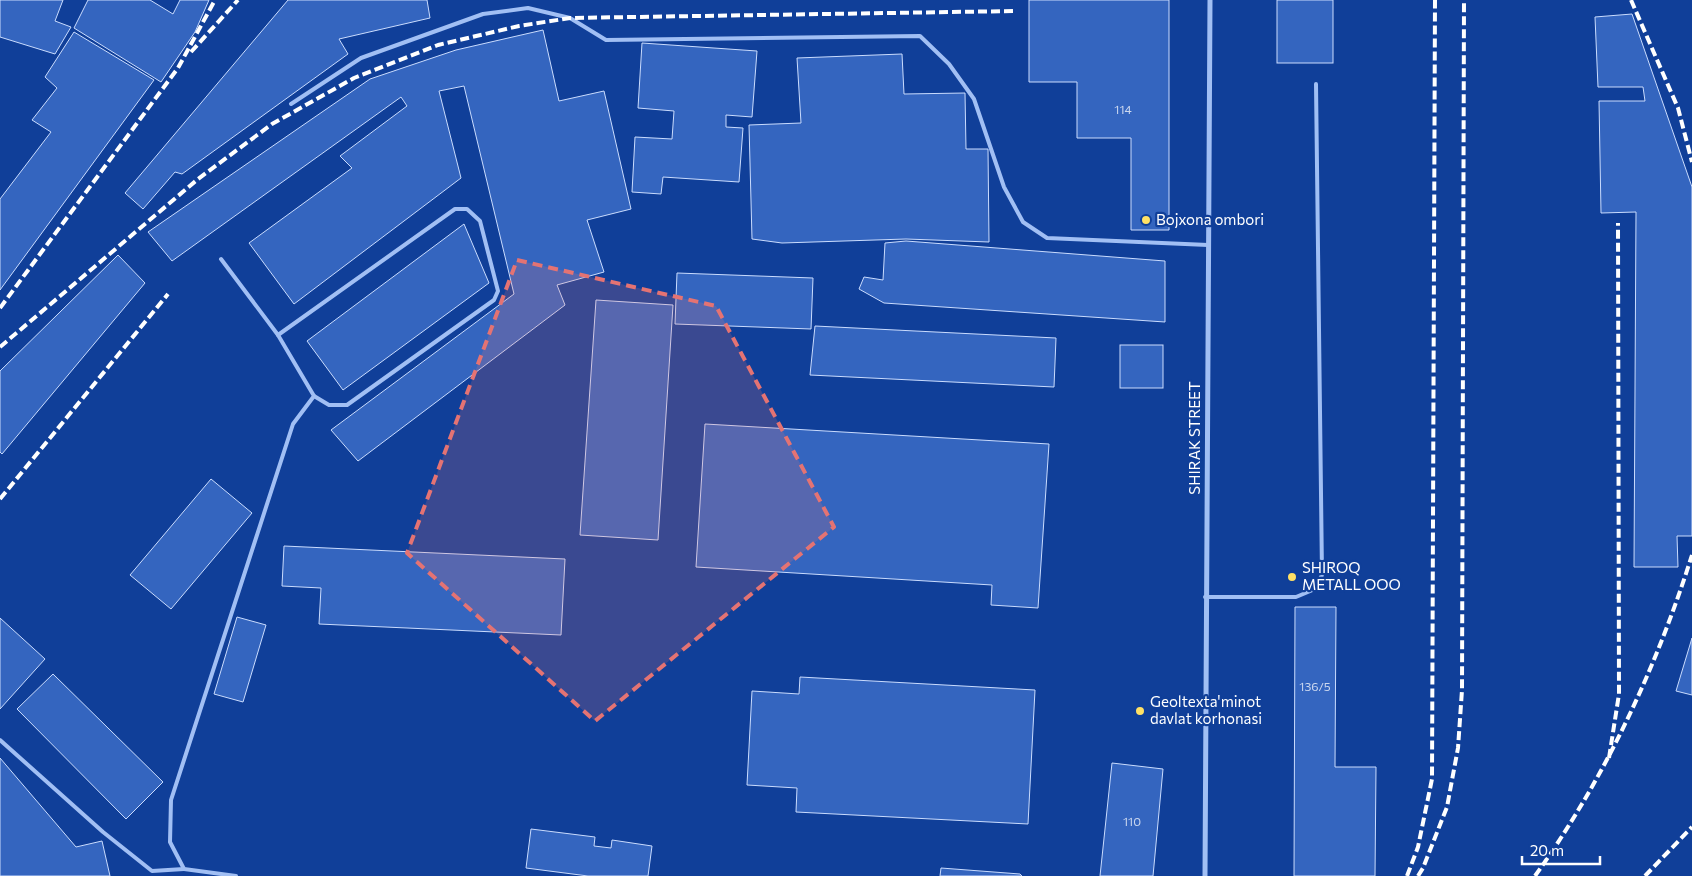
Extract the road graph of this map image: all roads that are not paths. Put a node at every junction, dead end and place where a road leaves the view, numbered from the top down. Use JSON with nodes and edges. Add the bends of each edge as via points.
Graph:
{"nodes":[{"id":1,"x":1210,"y":0,"type":"edge"},
{"id":2,"x":1316,"y":84,"type":"dead end"},
{"id":3,"x":291,"y":104,"type":"dead end"},
{"id":4,"x":1208,"y":245,"type":"junction"},
{"id":5,"x":221,"y":259,"type":"dead end"},
{"id":6,"x":278,"y":335,"type":"junction"},
{"id":7,"x":314,"y":396,"type":"junction"},
{"id":8,"x":1205,"y":597,"type":"junction"},
{"id":9,"x":0,"y":740,"type":"edge"},
{"id":10,"x":184,"y":869,"type":"junction"},
{"id":11,"x":236,"y":876,"type":"edge"},
{"id":12,"x":1205,"y":876,"type":"edge"}],
"edges":[{"from":1,"to":4,"type":"street","name":"SHIRAK STREET"},
{"from":2,"to":8,"type":"lane","via":[[1322,575],[1315,589],[1296,597]]},
{"from":3,"to":4,"type":"lane","via":[[361,58],[483,14],[528,8],[570,18],[606,40],[920,36],[949,64],[974,98],[1004,187],[1023,222],[1047,238]]},
{"from":4,"to":8,"type":"street","name":"SHIRAK STREET"},
{"from":5,"to":6,"type":"lane"},
{"from":6,"to":7,"type":"lane"},
{"from":6,"to":7,"type":"lane","via":[[455,209],[467,208],[480,221],[498,290],[494,300],[348,405],[329,404]]},
{"from":7,"to":10,"type":"lane","via":[[293,424],[171,800],[170,842]]},
{"from":8,"to":12,"type":"street","name":"SHIRAK STREET"},
{"from":9,"to":10,"type":"lane","via":[[102,832],[152,871]]},
{"from":10,"to":11,"type":"lane"}]}
